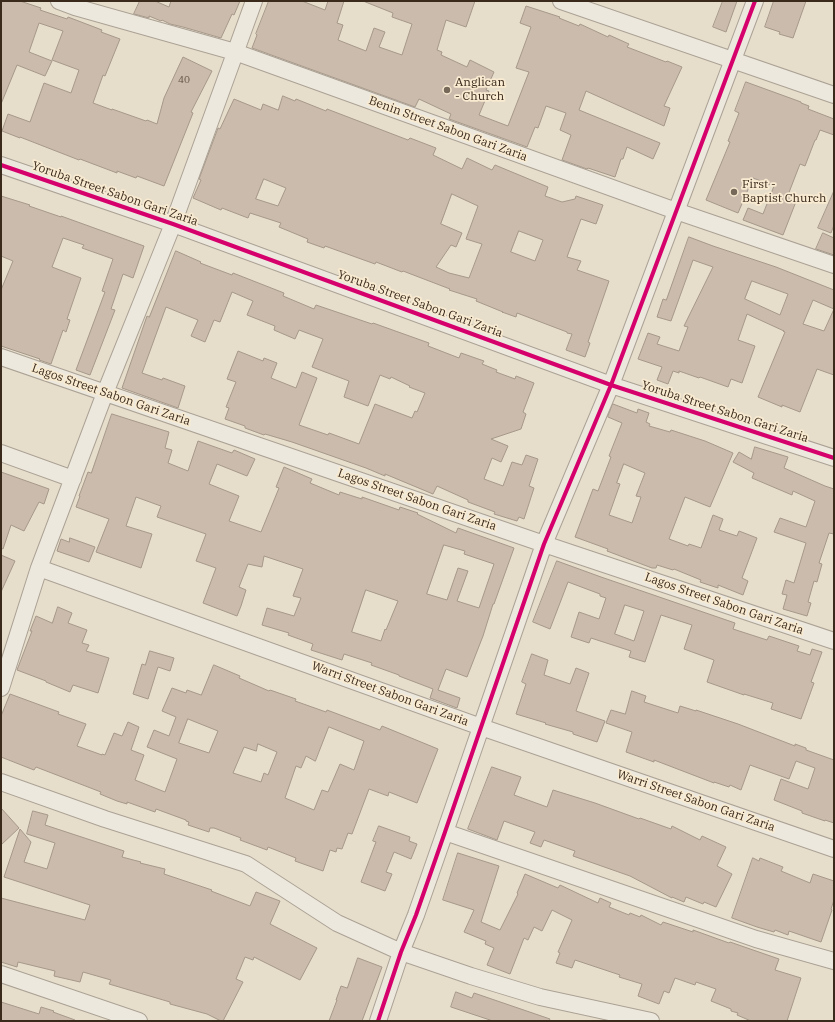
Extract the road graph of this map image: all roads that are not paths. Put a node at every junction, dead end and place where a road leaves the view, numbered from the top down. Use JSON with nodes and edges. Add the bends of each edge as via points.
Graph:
{"nodes":[{"id":1,"x":59,"y":1,"type":"edge"},
{"id":2,"x":254,"y":1,"type":"edge"},
{"id":3,"x":561,"y":1,"type":"edge"},
{"id":4,"x":755,"y":1,"type":"edge"},
{"id":5,"x":235,"y":52,"type":"junction"},
{"id":6,"x":732,"y":60,"type":"junction"},
{"id":7,"x":834,"y":95,"type":"edge"},
{"id":8,"x":1,"y":165,"type":"edge"},
{"id":9,"x":676,"y":211,"type":"junction"},
{"id":10,"x":173,"y":224,"type":"junction"},
{"id":11,"x":834,"y":265,"type":"edge"},
{"id":12,"x":1,"y":357,"type":"edge"},
{"id":13,"x":611,"y":385,"type":"junction"},
{"id":14,"x":105,"y":393,"type":"junction"},
{"id":15,"x":1,"y":453,"type":"edge"},
{"id":16,"x":834,"y":458,"type":"edge"},
{"id":17,"x":73,"y":479,"type":"junction"},
{"id":18,"x":544,"y":544,"type":"junction"},
{"id":19,"x":39,"y":568,"type":"junction"},
{"id":20,"x":834,"y":641,"type":"edge"},
{"id":21,"x":2,"y":678,"type":"edge"},
{"id":22,"x":481,"y":727,"type":"junction"},
{"id":23,"x":1,"y":782,"type":"edge"},
{"id":24,"x":445,"y":832,"type":"junction"},
{"id":25,"x":834,"y":849,"type":"edge"},
{"id":26,"x":401,"y":952,"type":"junction"},
{"id":27,"x":834,"y":961,"type":"edge"},
{"id":28,"x":1,"y":974,"type":"edge"},
{"id":29,"x":139,"y":1021,"type":"edge"},
{"id":30,"x":378,"y":1021,"type":"edge"},
{"id":31,"x":651,"y":1021,"type":"edge"}],
"edges":[{"from":1,"to":5,"type":"street","name":"Benin Street Sabon Gari Zaria"},
{"from":2,"to":5,"type":"street"},
{"from":3,"to":6,"type":"street"},
{"from":4,"to":6,"type":"street"},
{"from":5,"to":9,"type":"street","name":"Benin Street Sabon Gari Zaria"},
{"from":5,"to":10,"type":"street"},
{"from":6,"to":7,"type":"street"},
{"from":6,"to":9,"type":"street"},
{"from":8,"to":10,"type":"street","name":"Yoruba Street Sabon Gari Zaria"},
{"from":9,"to":11,"type":"street","name":"Benin Street Sabon Gari Zaria"},
{"from":9,"to":13,"type":"street"},
{"from":10,"to":13,"type":"street","name":"Yoruba Street Sabon Gari Zaria"},
{"from":10,"to":14,"type":"street"},
{"from":12,"to":14,"type":"street","name":"Lagos Street Sabon Gari Zaria"},
{"from":13,"to":16,"type":"street","name":"Yoruba Street Sabon Gari Zaria"},
{"from":13,"to":18,"type":"street"},
{"from":14,"to":17,"type":"street"},
{"from":14,"to":18,"type":"street","name":"Lagos Street Sabon Gari Zaria"},
{"from":15,"to":17,"type":"street"},
{"from":17,"to":19,"type":"street"},
{"from":18,"to":20,"type":"street","name":"Lagos Street Sabon Gari Zaria"},
{"from":18,"to":22,"type":"street"},
{"from":19,"to":21,"type":"street"},
{"from":19,"to":22,"type":"street","name":"Warri Street Sabon Gari Zaria"},
{"from":22,"to":24,"type":"street"},
{"from":22,"to":25,"type":"street","name":"Warri Street Sabon Gari Zaria"},
{"from":23,"to":26,"type":"street","via":[[246,864],[336,923]]},
{"from":24,"to":26,"type":"street"},
{"from":24,"to":27,"type":"street","via":[[756,939]]},
{"from":26,"to":30,"type":"street"},
{"from":26,"to":31,"type":"street","via":[[540,997]]},
{"from":28,"to":29,"type":"street"}]}
